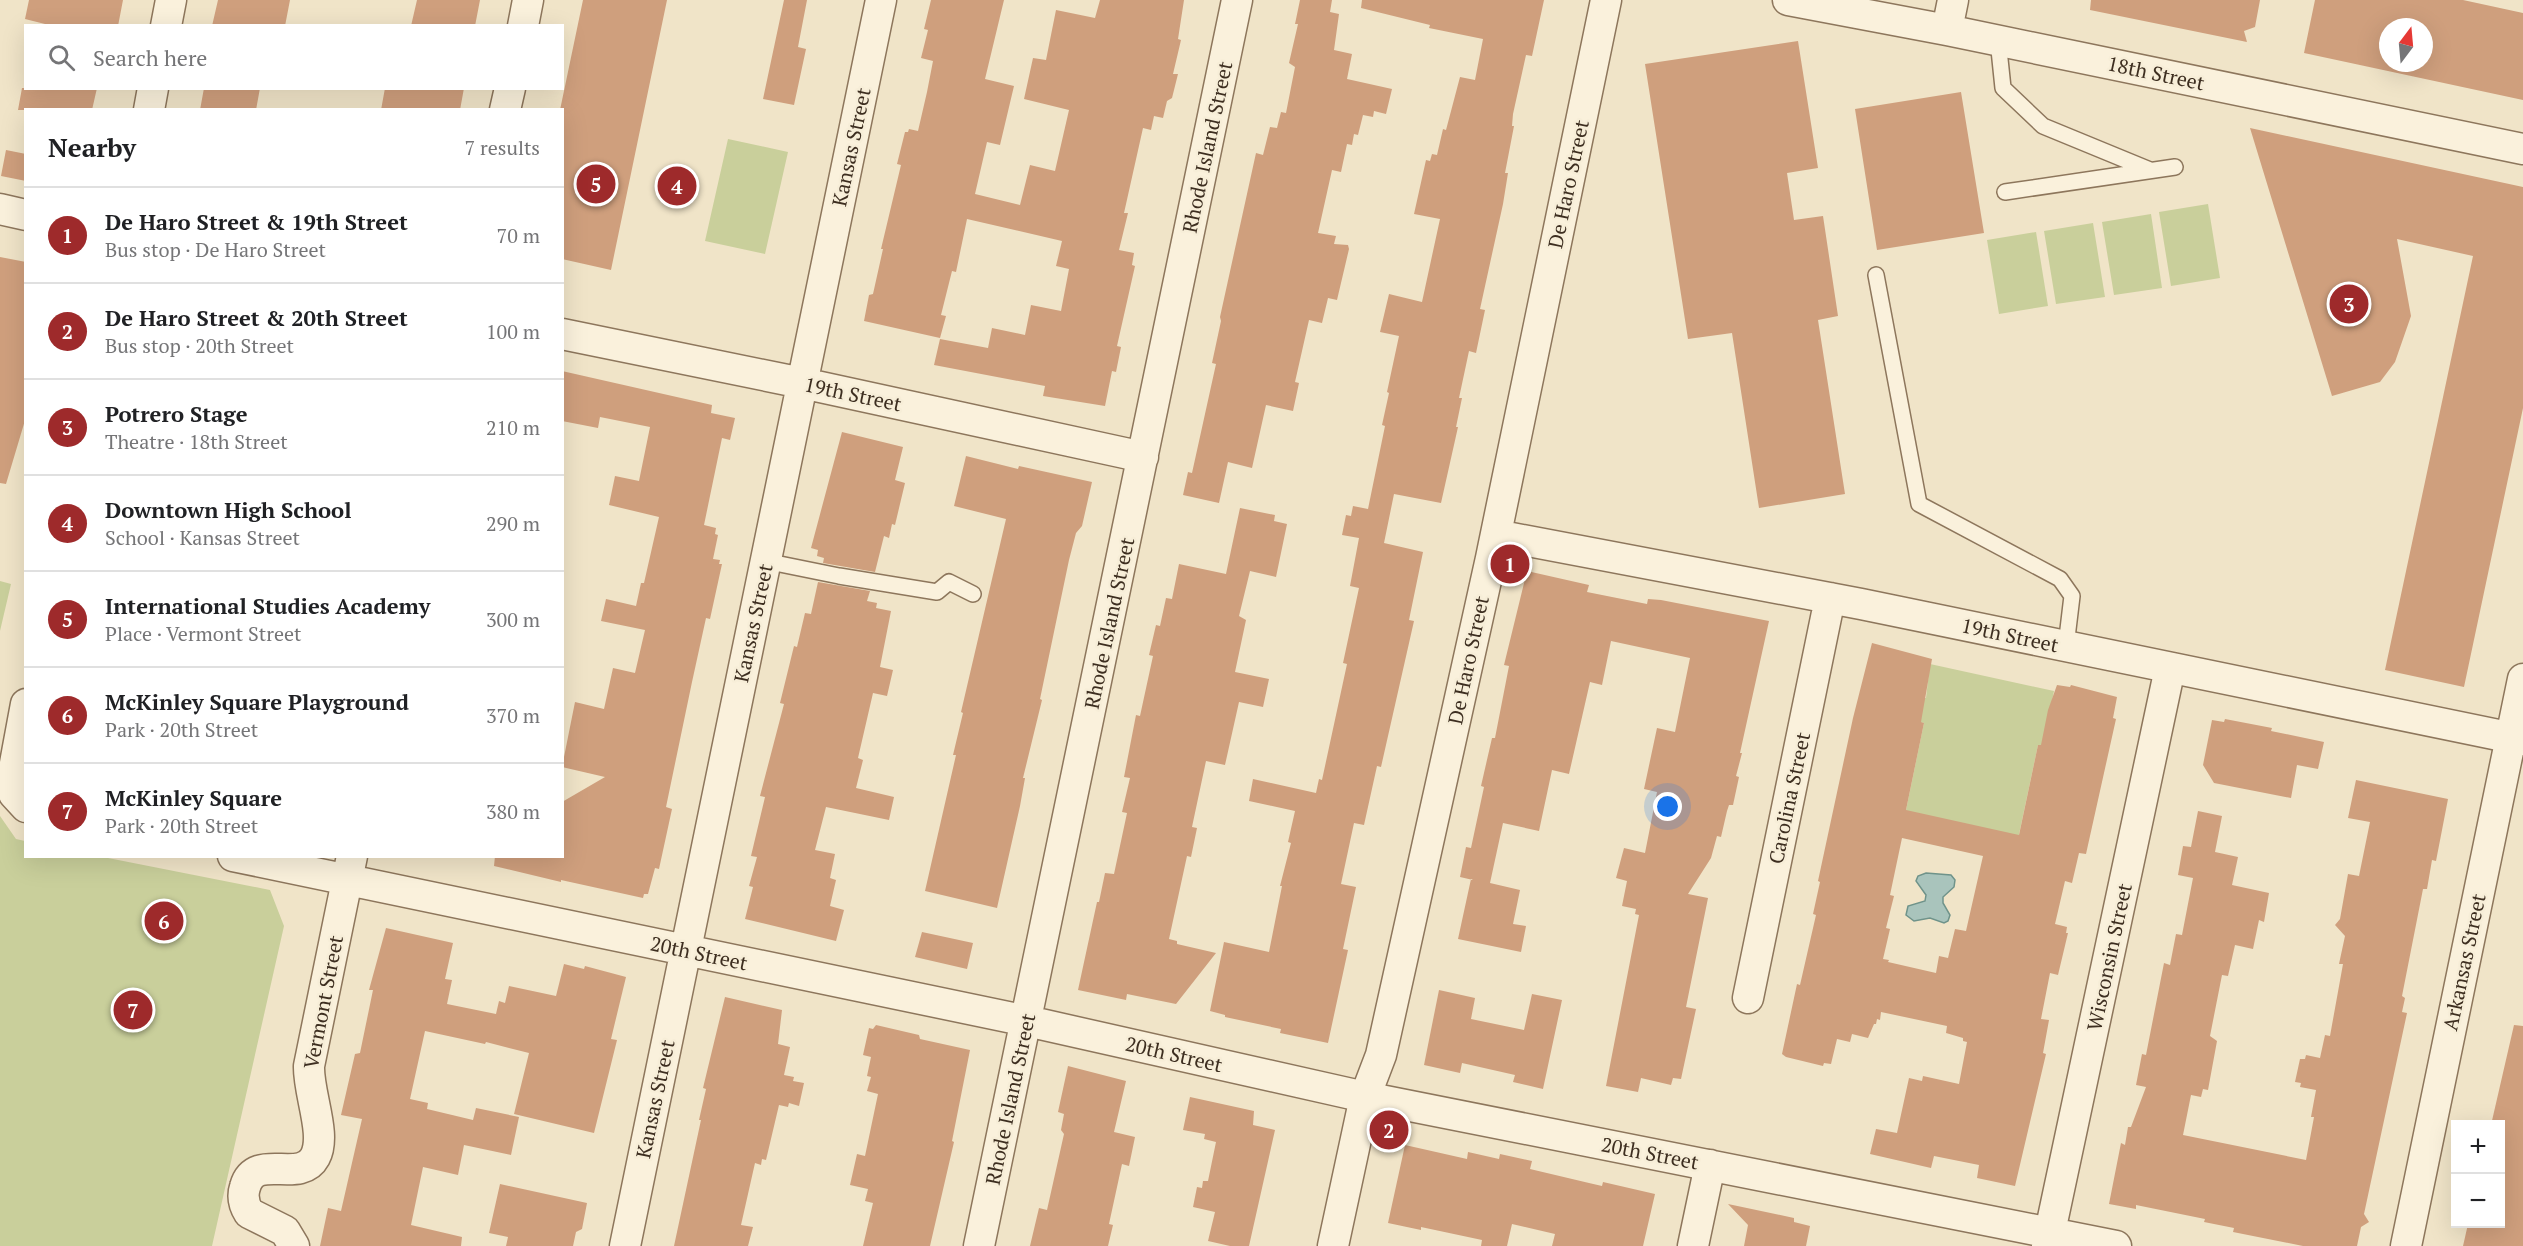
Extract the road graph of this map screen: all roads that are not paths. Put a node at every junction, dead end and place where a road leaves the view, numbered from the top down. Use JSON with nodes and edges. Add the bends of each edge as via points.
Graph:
{"nodes":[{"id":1,"x":171,"y":0,"type":"edge"},
{"id":2,"x":528,"y":0,"type":"edge"},
{"id":3,"x":881,"y":0,"type":"edge"},
{"id":4,"x":1237,"y":0,"type":"edge"},
{"id":5,"x":1606,"y":0,"type":"edge"},
{"id":6,"x":1788,"y":0,"type":"edge"},
{"id":7,"x":1953,"y":0,"type":"edge"},
{"id":8,"x":166,"y":24,"type":"edge"},
{"id":9,"x":523,"y":24,"type":"edge"},
{"id":10,"x":1947,"y":30,"type":"junction"},
{"id":11,"x":1998,"y":40,"type":"junction"},
{"id":12,"x":153,"y":90,"type":"edge"},
{"id":13,"x":510,"y":90,"type":"edge"},
{"id":14,"x":148,"y":108,"type":"edge"},
{"id":15,"x":505,"y":108,"type":"edge"},
{"id":16,"x":2523,"y":149,"type":"edge"},
{"id":17,"x":2175,"y":167,"type":"dead end"},
{"id":18,"x":2150,"y":170,"type":"junction"},
{"id":19,"x":2005,"y":192,"type":"dead end"},
{"id":20,"x":0,"y":209,"type":"edge"},
{"id":21,"x":24,"y":215,"type":"edge"},
{"id":22,"x":1876,"y":274,"type":"dead end"},
{"id":23,"x":564,"y":334,"type":"edge"},
{"id":24,"x":802,"y":383,"type":"junction"},
{"id":25,"x":1143,"y":456,"type":"junction"},
{"id":26,"x":1496,"y":535,"type":"junction"},
{"id":27,"x":765,"y":561,"type":"junction"},
{"id":28,"x":974,"y":594,"type":"dead end"},
{"id":29,"x":1830,"y":598,"type":"junction"},
{"id":30,"x":2066,"y":646,"type":"junction"},
{"id":31,"x":2170,"y":668,"type":"junction"},
{"id":32,"x":2523,"y":679,"type":"edge"},
{"id":33,"x":24,"y":713,"type":"edge"},
{"id":34,"x":2517,"y":739,"type":"edge"},
{"id":35,"x":23,"y":805,"type":"edge"},
{"id":36,"x":252,"y":858,"type":"edge"},
{"id":37,"x":349,"y":868,"type":"edge"},
{"id":38,"x":685,"y":951,"type":"junction"},
{"id":39,"x":1748,"y":998,"type":"dead end"},
{"id":40,"x":1027,"y":1021,"type":"junction"},
{"id":41,"x":1365,"y":1097,"type":"junction"},
{"id":42,"x":1710,"y":1165,"type":"junction"},
{"id":43,"x":2049,"y":1239,"type":"edge"},
{"id":44,"x":294,"y":1246,"type":"edge"},
{"id":45,"x":624,"y":1246,"type":"edge"},
{"id":46,"x":979,"y":1246,"type":"edge"},
{"id":47,"x":1333,"y":1246,"type":"edge"},
{"id":48,"x":1694,"y":1246,"type":"edge"},
{"id":49,"x":2116,"y":1246,"type":"edge"},
{"id":50,"x":2406,"y":1246,"type":"edge"}],
"edges":[{"from":1,"to":8,"type":"street"},
{"from":2,"to":9,"type":"street"},
{"from":3,"to":24,"type":"street","name":"Kansas Street"},
{"from":4,"to":25,"type":"street","name":"Rhode Island Street"},
{"from":5,"to":26,"type":"street","name":"De Haro Street"},
{"from":6,"to":10,"type":"street","name":"18th Street"},
{"from":7,"to":10,"type":"street"},
{"from":10,"to":11,"type":"street","name":"18th Street"},
{"from":11,"to":16,"type":"street","name":"18th Street"},
{"from":11,"to":18,"type":"lane","via":[[2003,88],[2043,126]]},
{"from":12,"to":14,"type":"street"},
{"from":13,"to":15,"type":"street"},
{"from":17,"to":18,"type":"lane"},
{"from":18,"to":19,"type":"lane"},
{"from":20,"to":21,"type":"street"},
{"from":22,"to":30,"type":"lane","via":[[1919,504],[2060,579],[2072,596]]},
{"from":23,"to":24,"type":"street","name":"19th Street"},
{"from":24,"to":25,"type":"street","name":"19th Street"},
{"from":24,"to":27,"type":"street","name":"Kansas Street"},
{"from":25,"to":40,"type":"street","name":"Rhode Island Street"},
{"from":26,"to":29,"type":"street","name":"19th Street"},
{"from":26,"to":41,"type":"street","name":"De Haro Street","via":[[1381,1055]]},
{"from":27,"to":28,"type":"lane","via":[[937,592],[949,582]]},
{"from":27,"to":38,"type":"street","name":"Kansas Street"},
{"from":29,"to":30,"type":"street","name":"19th Street"},
{"from":29,"to":39,"type":"street","name":"Carolina Street"},
{"from":30,"to":31,"type":"street","name":"19th Street"},
{"from":31,"to":34,"type":"street","name":"19th Street"},
{"from":31,"to":43,"type":"street","name":"Wisconsin Street"},
{"from":32,"to":34,"type":"street","name":"Arkansas Street"},
{"from":33,"to":35,"type":"street","via":[[11,775],[11,785]]},
{"from":34,"to":50,"type":"street","name":"Arkansas Street"},
{"from":36,"to":37,"type":"street","name":"20th Street"},
{"from":37,"to":38,"type":"street","name":"20th Street"},
{"from":37,"to":44,"type":"street","name":"Vermont Street","via":[[309,1066],[318,1147],[314,1159],[305,1167],[259,1169],[249,1177],[244,1189],[249,1213],[285,1231]]},
{"from":38,"to":40,"type":"street","name":"20th Street"},
{"from":38,"to":45,"type":"street","name":"Kansas Street"},
{"from":40,"to":41,"type":"street","name":"20th Street"},
{"from":40,"to":46,"type":"street","name":"Rhode Island Street"},
{"from":41,"to":42,"type":"street","name":"20th Street"},
{"from":41,"to":47,"type":"street","name":"De Haro Street"},
{"from":42,"to":43,"type":"street","name":"20th Street"},
{"from":42,"to":48,"type":"street"},
{"from":43,"to":49,"type":"street","name":"20th Street"}]}
